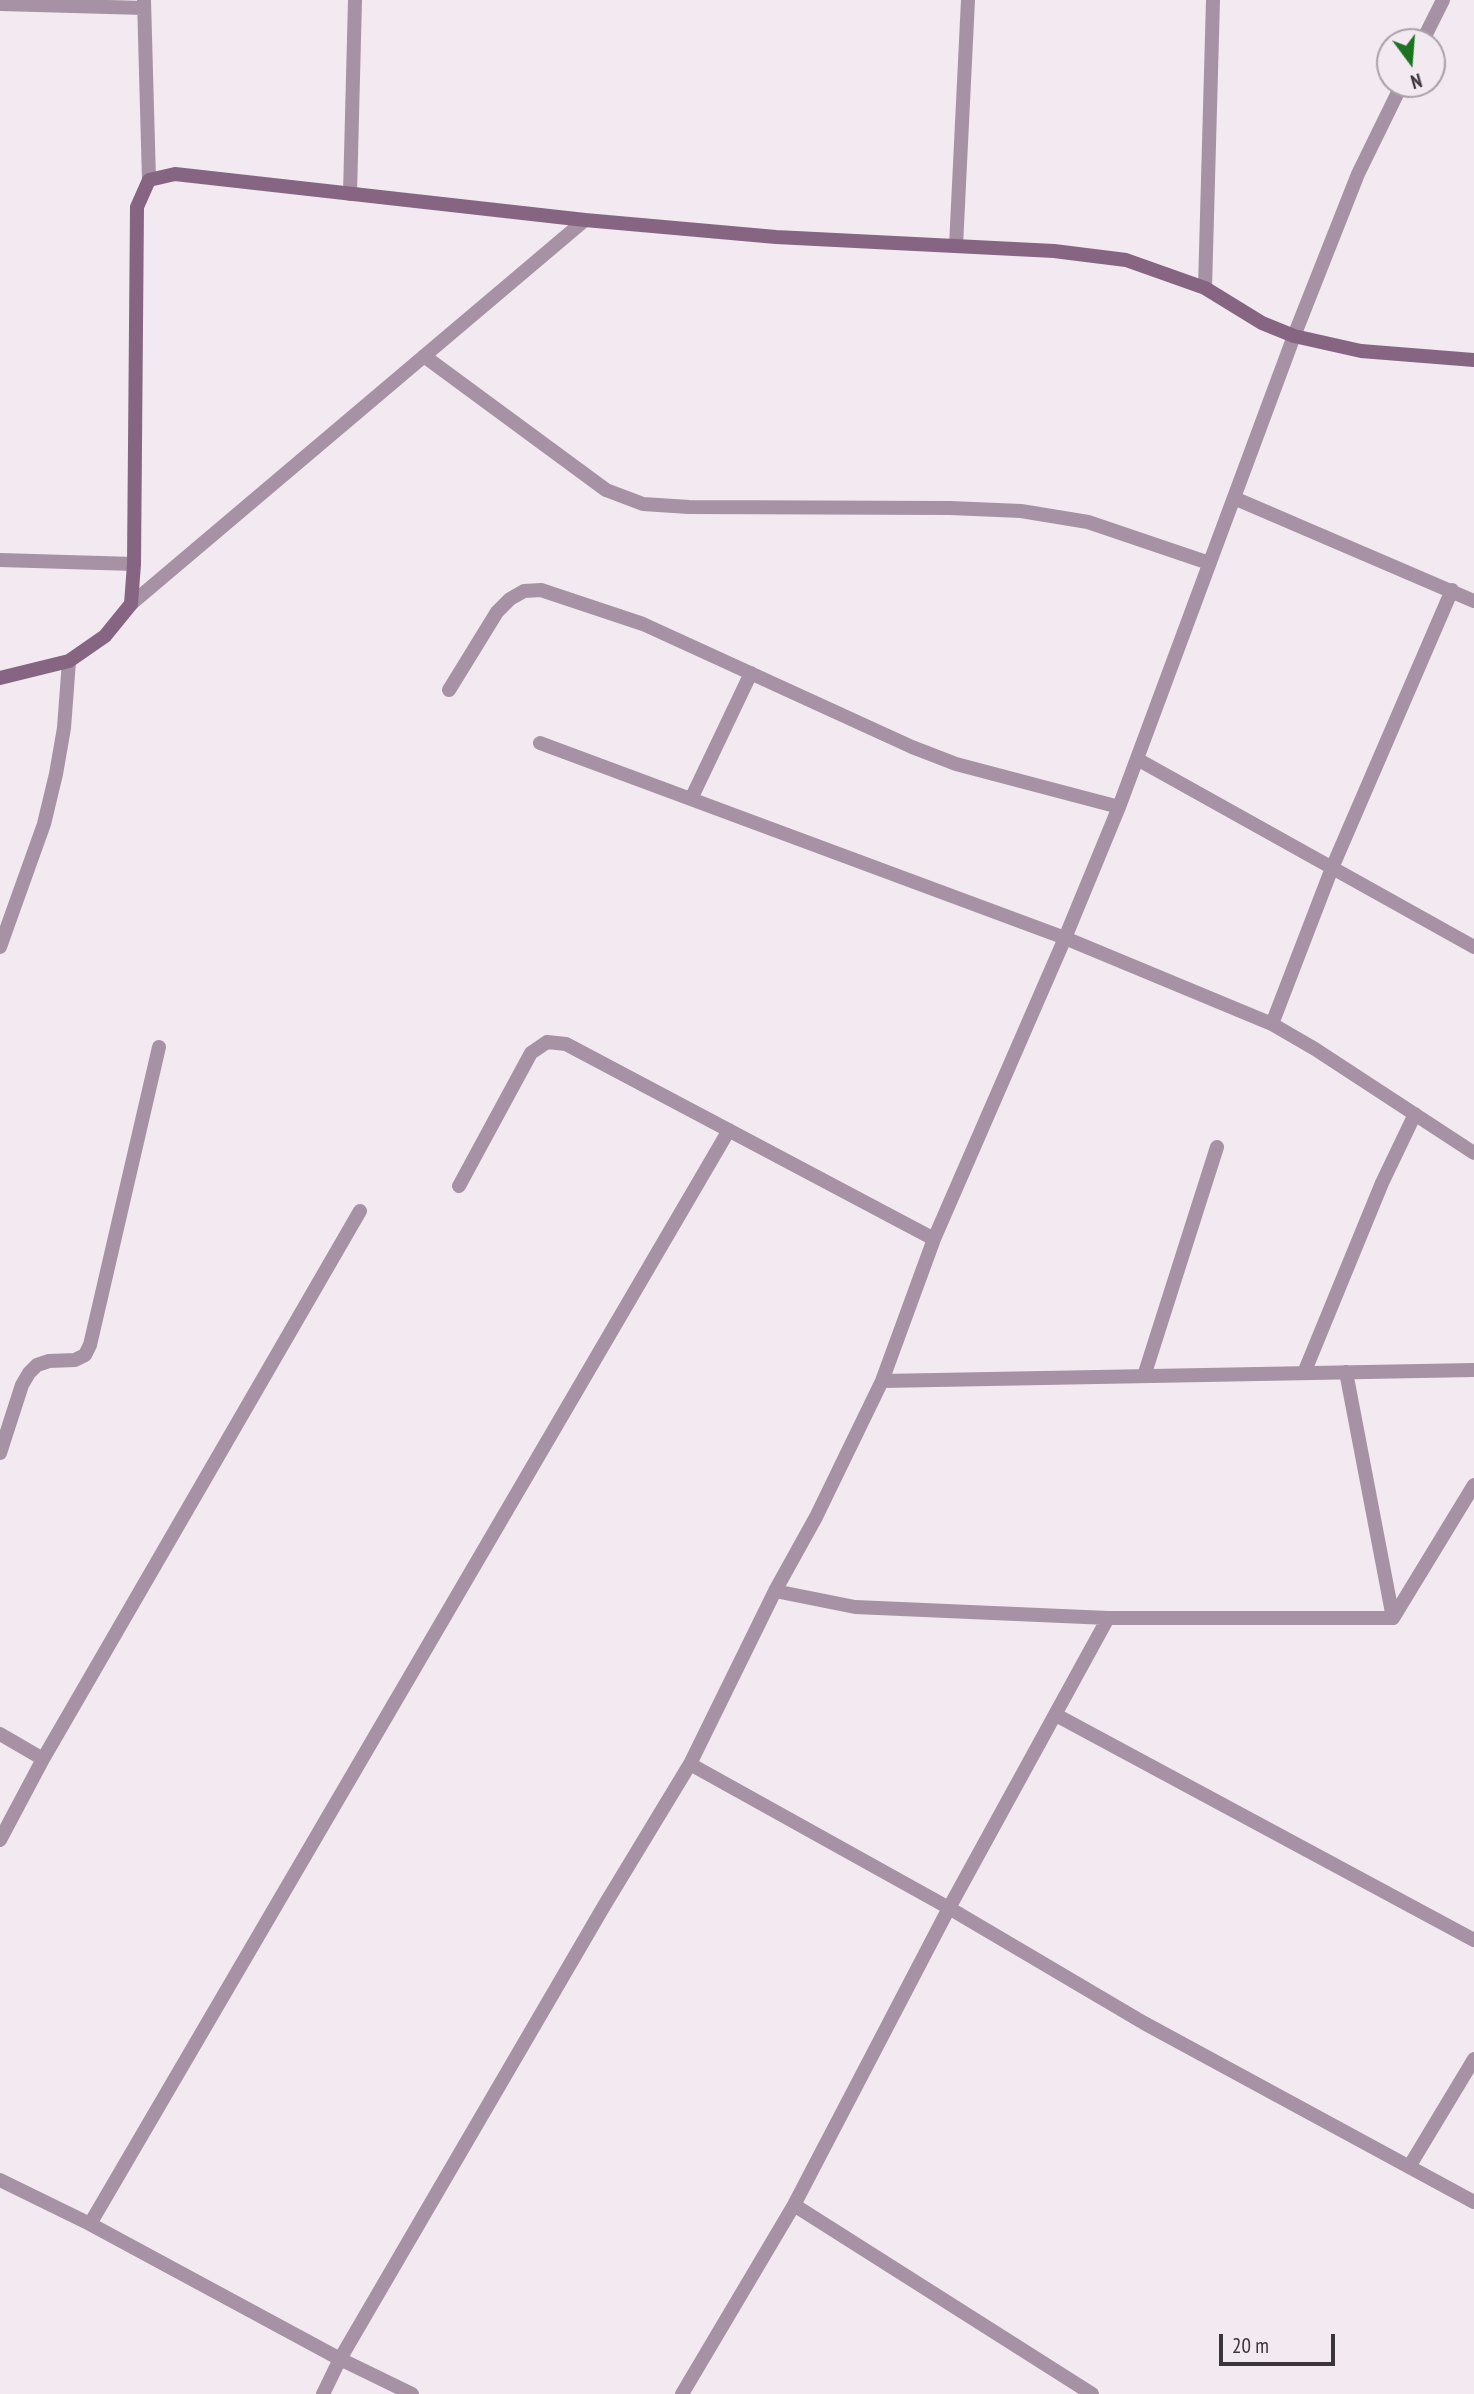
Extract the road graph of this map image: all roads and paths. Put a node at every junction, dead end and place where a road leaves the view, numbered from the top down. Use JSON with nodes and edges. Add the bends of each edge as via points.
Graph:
{"nodes":[{"id":1,"x":355,"y":0,"type":"edge"},
{"id":2,"x":968,"y":0,"type":"edge"},
{"id":3,"x":1213,"y":0,"type":"edge"},
{"id":4,"x":1443,"y":0,"type":"edge"},
{"id":5,"x":0,"y":4,"type":"edge"},
{"id":6,"x":144,"y":4,"type":"edge"},
{"id":7,"x":1429,"y":28,"type":"edge"},
{"id":8,"x":1395,"y":98,"type":"edge"},
{"id":9,"x":149,"y":180,"type":"junction"},
{"id":10,"x":350,"y":194,"type":"junction"},
{"id":11,"x":585,"y":220,"type":"junction"},
{"id":12,"x":956,"y":246,"type":"junction"},
{"id":13,"x":1205,"y":288,"type":"junction"},
{"id":14,"x":1294,"y":335,"type":"junction"},
{"id":15,"x":424,"y":356,"type":"junction"},
{"id":16,"x":1474,"y":359,"type":"edge"},
{"id":17,"x":1234,"y":498,"type":"junction"},
{"id":18,"x":0,"y":560,"type":"edge"},
{"id":19,"x":1209,"y":563,"type":"junction"},
{"id":20,"x":134,"y":564,"type":"junction"},
{"id":21,"x":1452,"y":590,"type":"junction"},
{"id":22,"x":1474,"y":601,"type":"edge"},
{"id":23,"x":131,"y":604,"type":"junction"},
{"id":24,"x":69,"y":661,"type":"junction"},
{"id":25,"x":751,"y":673,"type":"junction"},
{"id":26,"x":0,"y":678,"type":"edge"},
{"id":27,"x":449,"y":690,"type":"dead end"},
{"id":28,"x":540,"y":743,"type":"dead end"},
{"id":29,"x":1137,"y":759,"type":"junction"},
{"id":30,"x":691,"y":799,"type":"junction"},
{"id":31,"x":1119,"y":807,"type":"junction"},
{"id":32,"x":1332,"y":868,"type":"junction"},
{"id":33,"x":1065,"y":938,"type":"junction"},
{"id":34,"x":0,"y":947,"type":"edge"},
{"id":35,"x":1474,"y":947,"type":"edge"},
{"id":36,"x":1272,"y":1024,"type":"junction"},
{"id":37,"x":159,"y":1047,"type":"dead end"},
{"id":38,"x":1415,"y":1114,"type":"junction"},
{"id":39,"x":729,"y":1130,"type":"junction"},
{"id":40,"x":1217,"y":1147,"type":"dead end"},
{"id":41,"x":1474,"y":1153,"type":"edge"},
{"id":42,"x":459,"y":1186,"type":"dead end"},
{"id":43,"x":360,"y":1211,"type":"dead end"},
{"id":44,"x":934,"y":1239,"type":"junction"},
{"id":45,"x":1474,"y":1370,"type":"edge"},
{"id":46,"x":1346,"y":1372,"type":"junction"},
{"id":47,"x":1304,"y":1373,"type":"junction"},
{"id":48,"x":1144,"y":1376,"type":"junction"},
{"id":49,"x":882,"y":1381,"type":"junction"},
{"id":50,"x":0,"y":1453,"type":"edge"},
{"id":51,"x":1474,"y":1485,"type":"edge"},
{"id":52,"x":775,"y":1591,"type":"junction"},
{"id":53,"x":1108,"y":1618,"type":"junction"},
{"id":54,"x":1393,"y":1618,"type":"junction"},
{"id":55,"x":1056,"y":1715,"type":"junction"},
{"id":56,"x":0,"y":1734,"type":"edge"},
{"id":57,"x":43,"y":1759,"type":"junction"},
{"id":58,"x":690,"y":1764,"type":"junction"},
{"id":59,"x":0,"y":1840,"type":"edge"},
{"id":60,"x":949,"y":1908,"type":"junction"},
{"id":61,"x":1474,"y":1940,"type":"edge"},
{"id":62,"x":1474,"y":2059,"type":"edge"},
{"id":63,"x":1409,"y":2167,"type":"junction"},
{"id":64,"x":0,"y":2180,"type":"edge"},
{"id":65,"x":1474,"y":2202,"type":"edge"},
{"id":66,"x":794,"y":2205,"type":"junction"},
{"id":67,"x":90,"y":2224,"type":"junction"},
{"id":68,"x":341,"y":2359,"type":"junction"},
{"id":69,"x":323,"y":2394,"type":"edge"},
{"id":70,"x":412,"y":2394,"type":"edge"},
{"id":71,"x":682,"y":2394,"type":"edge"},
{"id":72,"x":1093,"y":2394,"type":"edge"}],
"edges":[{"from":1,"to":10,"type":"street"},
{"from":2,"to":12,"type":"street"},
{"from":3,"to":13,"type":"street"},
{"from":4,"to":7,"type":"street"},
{"from":5,"to":6,"type":"street"},
{"from":6,"to":9,"type":"street"},
{"from":8,"to":14,"type":"street","via":[[1358,174]]},
{"from":9,"to":10,"type":"street","via":[[175,174]]},
{"from":9,"to":20,"type":"street","via":[[136,206]]},
{"from":10,"to":11,"type":"street"},
{"from":11,"to":12,"type":"street","via":[[775,237]]},
{"from":11,"to":15,"type":"street"},
{"from":12,"to":13,"type":"street","via":[[1126,260]]},
{"from":13,"to":14,"type":"street","via":[[1262,323]]},
{"from":14,"to":16,"type":"street","via":[[1362,351]]},
{"from":14,"to":17,"type":"street"},
{"from":15,"to":19,"type":"street","via":[[606,490],[643,504],[1021,511],[1088,522]]},
{"from":15,"to":23,"type":"street"},
{"from":17,"to":19,"type":"street"},
{"from":17,"to":21,"type":"street"},
{"from":18,"to":20,"type":"street"},
{"from":19,"to":29,"type":"street"},
{"from":20,"to":23,"type":"street"},
{"from":21,"to":22,"type":"street"},
{"from":21,"to":32,"type":"street"},
{"from":23,"to":24,"type":"street","via":[[105,636]]},
{"from":24,"to":26,"type":"street"},
{"from":24,"to":34,"type":"street","via":[[64,728],[44,824]]},
{"from":25,"to":27,"type":"street","via":[[643,624],[541,590],[524,591],[497,612]]},
{"from":25,"to":30,"type":"street"},
{"from":25,"to":31,"type":"street","via":[[956,764]]},
{"from":28,"to":30,"type":"street"},
{"from":29,"to":31,"type":"street"},
{"from":29,"to":32,"type":"street"},
{"from":30,"to":33,"type":"street"},
{"from":31,"to":33,"type":"street"},
{"from":32,"to":35,"type":"street"},
{"from":32,"to":36,"type":"street"},
{"from":33,"to":36,"type":"street"},
{"from":33,"to":44,"type":"street"},
{"from":36,"to":38,"type":"street"},
{"from":37,"to":50,"type":"street","via":[[90,1345],[85,1355],[75,1360],[49,1361],[29,1373]]},
{"from":38,"to":41,"type":"street"},
{"from":38,"to":47,"type":"street"},
{"from":39,"to":42,"type":"street","via":[[566,1044],[547,1042],[531,1053]]},
{"from":39,"to":44,"type":"street"},
{"from":39,"to":67,"type":"street"},
{"from":40,"to":48,"type":"street"},
{"from":43,"to":57,"type":"street"},
{"from":44,"to":49,"type":"street"},
{"from":45,"to":46,"type":"street"},
{"from":46,"to":47,"type":"street"},
{"from":46,"to":54,"type":"street"},
{"from":47,"to":48,"type":"street"},
{"from":48,"to":49,"type":"street"},
{"from":49,"to":52,"type":"street"},
{"from":51,"to":54,"type":"street"},
{"from":52,"to":53,"type":"street","via":[[855,1607]]},
{"from":52,"to":58,"type":"street"},
{"from":53,"to":54,"type":"street"},
{"from":53,"to":55,"type":"street"},
{"from":55,"to":60,"type":"street"},
{"from":55,"to":61,"type":"street"},
{"from":56,"to":57,"type":"street"},
{"from":57,"to":59,"type":"street"},
{"from":58,"to":60,"type":"street"},
{"from":58,"to":68,"type":"street"},
{"from":60,"to":63,"type":"street","via":[[1144,2023]]},
{"from":60,"to":66,"type":"street"},
{"from":62,"to":63,"type":"street"},
{"from":63,"to":65,"type":"street"},
{"from":64,"to":67,"type":"street"},
{"from":66,"to":71,"type":"street"},
{"from":66,"to":72,"type":"street"},
{"from":67,"to":68,"type":"street"},
{"from":68,"to":69,"type":"street"},
{"from":68,"to":70,"type":"street"}]}
